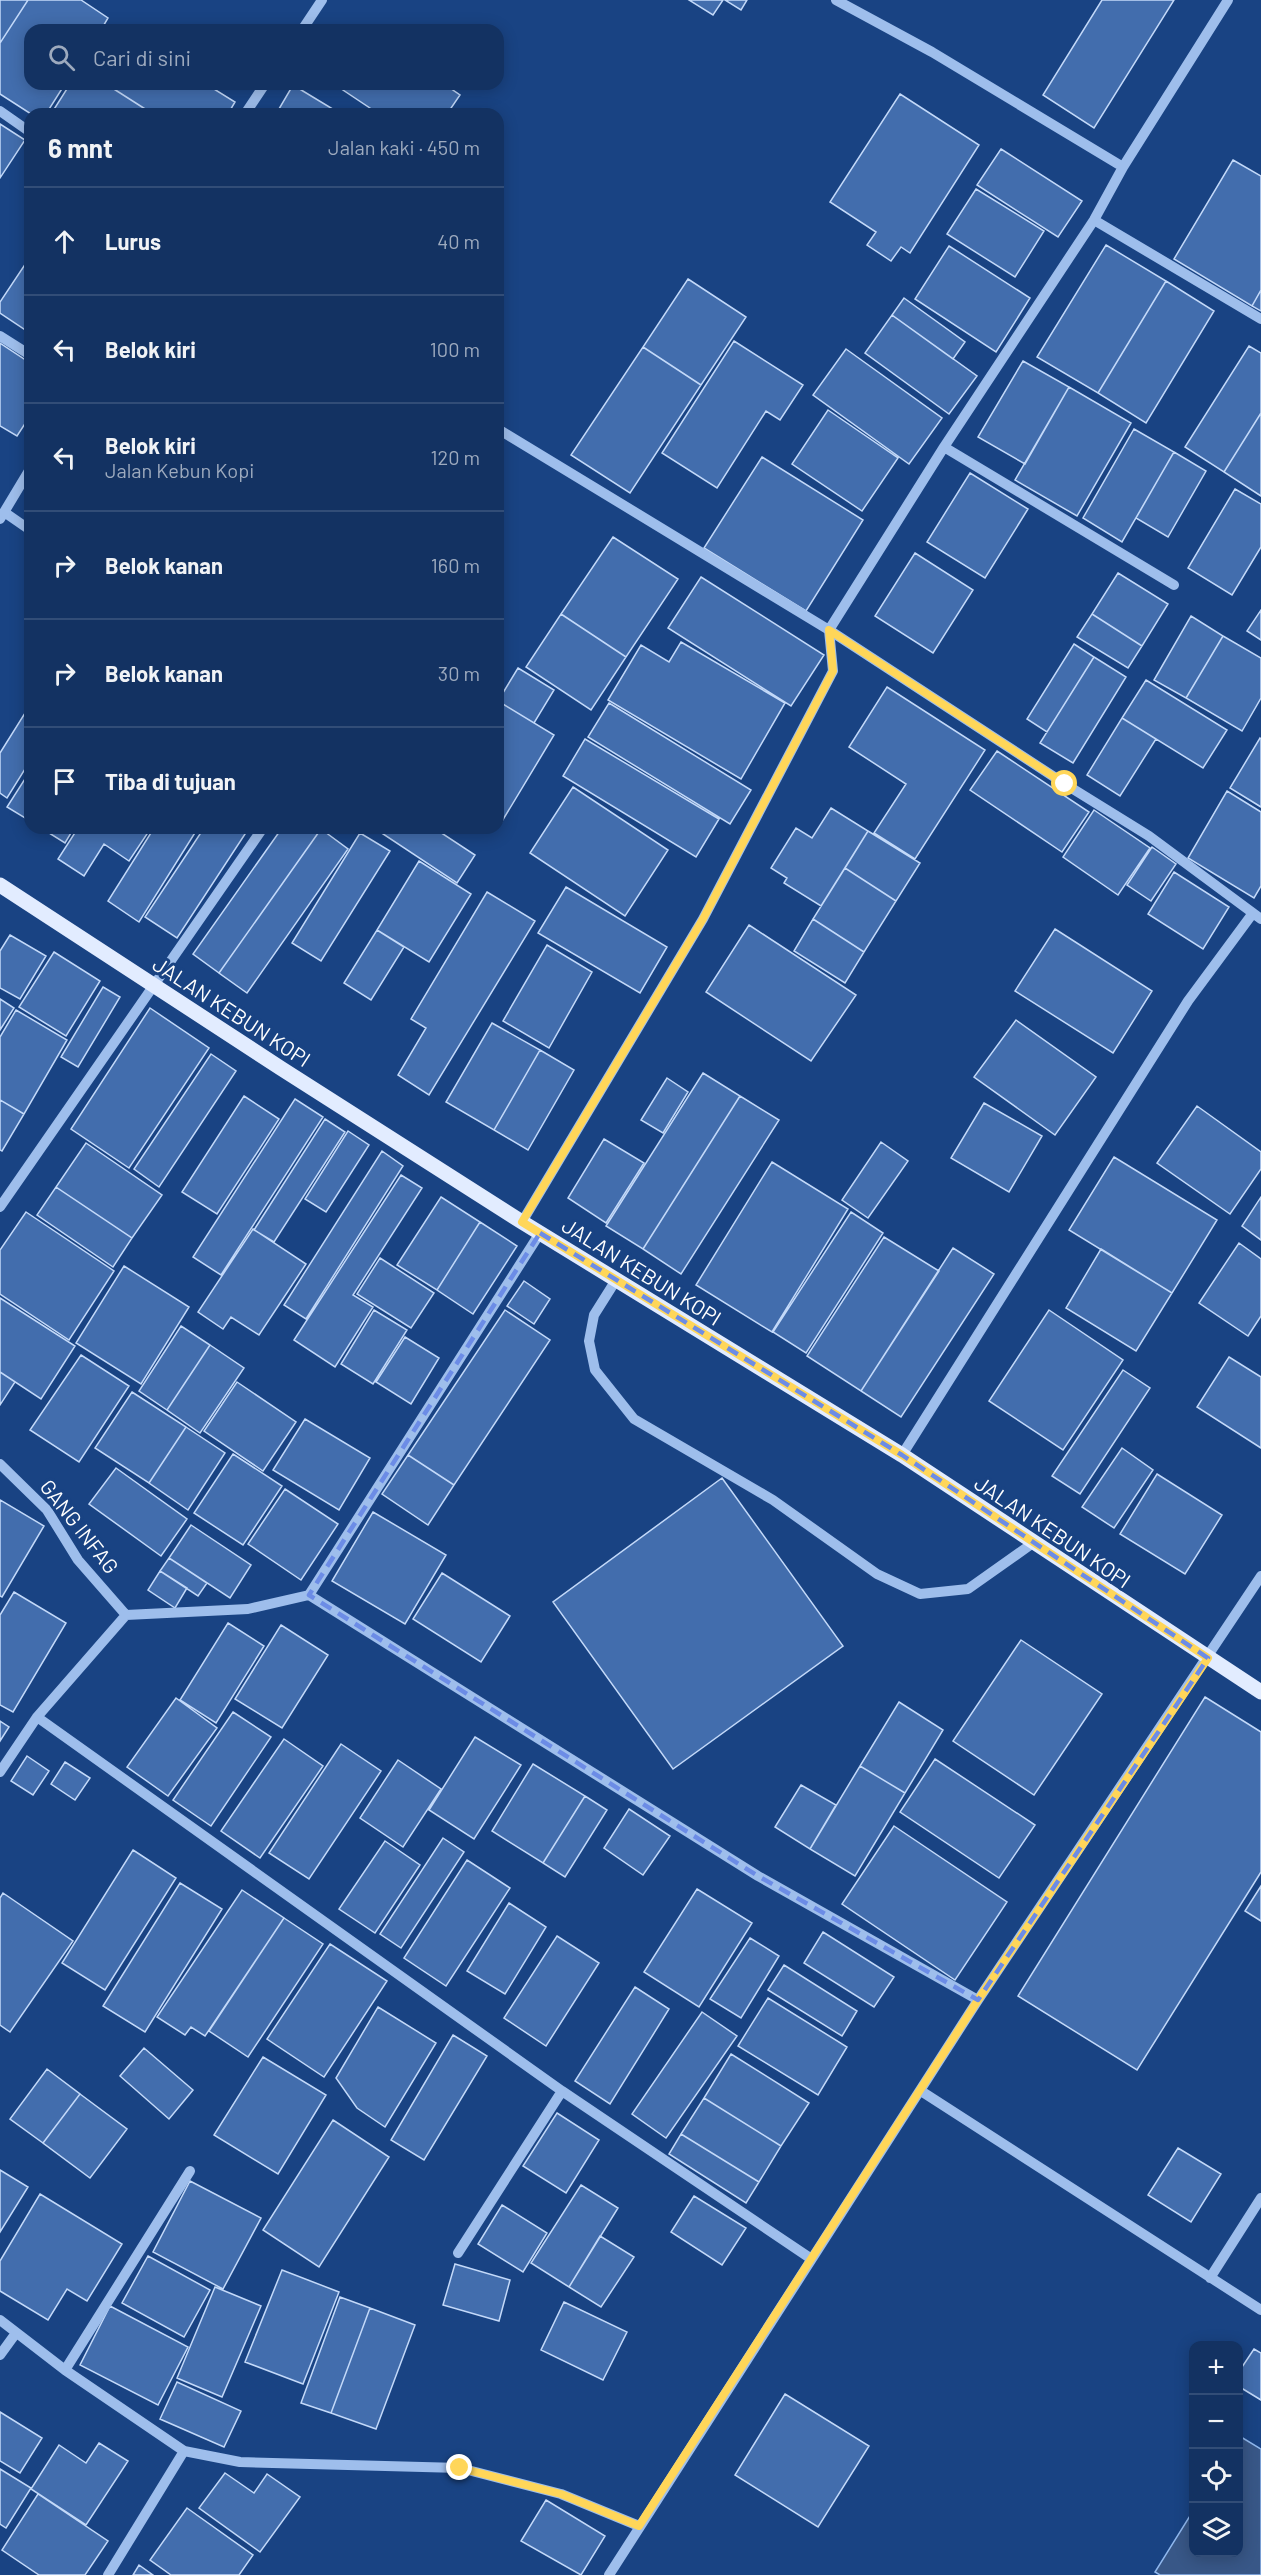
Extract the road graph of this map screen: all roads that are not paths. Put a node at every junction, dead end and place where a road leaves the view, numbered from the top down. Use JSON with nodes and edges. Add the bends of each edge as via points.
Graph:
{"nodes":[{"id":1,"x":322,"y":0,"type":"edge"},
{"id":2,"x":836,"y":0,"type":"edge"},
{"id":3,"x":1228,"y":0,"type":"edge"},
{"id":4,"x":306,"y":24,"type":"edge"},
{"id":5,"x":261,"y":90,"type":"edge"},
{"id":6,"x":249,"y":108,"type":"edge"},
{"id":7,"x":0,"y":111,"type":"edge"},
{"id":8,"x":24,"y":128,"type":"edge"},
{"id":9,"x":1123,"y":167,"type":"junction"},
{"id":10,"x":1094,"y":220,"type":"junction"},
{"id":11,"x":1261,"y":319,"type":"edge"},
{"id":12,"x":0,"y":336,"type":"edge"},
{"id":13,"x":24,"y":351,"type":"edge"},
{"id":14,"x":504,"y":433,"type":"edge"},
{"id":15,"x":944,"y":447,"type":"junction"},
{"id":16,"x":24,"y":479,"type":"edge"},
{"id":17,"x":2,"y":515,"type":"edge"},
{"id":18,"x":24,"y":527,"type":"edge"},
{"id":19,"x":1174,"y":585,"type":"dead end"},
{"id":20,"x":829,"y":630,"type":"junction"},
{"id":21,"x":259,"y":834,"type":"edge"},
{"id":22,"x":0,"y":885,"type":"edge"},
{"id":23,"x":1257,"y":916,"type":"edge"},
{"id":24,"x":153,"y":985,"type":"junction"},
{"id":25,"x":0,"y":1207,"type":"edge"},
{"id":26,"x":522,"y":1222,"type":"junction"},
{"id":27,"x":540,"y":1233,"type":"junction"},
{"id":28,"x":616,"y":1280,"type":"junction"},
{"id":29,"x":902,"y":1455,"type":"junction"},
{"id":30,"x":0,"y":1464,"type":"edge"},
{"id":31,"x":1034,"y":1543,"type":"junction"},
{"id":32,"x":1261,"y":1576,"type":"edge"},
{"id":33,"x":309,"y":1595,"type":"junction"},
{"id":34,"x":126,"y":1615,"type":"junction"},
{"id":35,"x":1208,"y":1658,"type":"junction"},
{"id":36,"x":1261,"y":1692,"type":"edge"},
{"id":37,"x":37,"y":1717,"type":"junction"},
{"id":38,"x":0,"y":1772,"type":"edge"},
{"id":39,"x":978,"y":2000,"type":"junction"},
{"id":40,"x":562,"y":2091,"type":"junction"},
{"id":41,"x":921,"y":2091,"type":"junction"},
{"id":42,"x":189,"y":2171,"type":"dead end"},
{"id":43,"x":1261,"y":2198,"type":"edge"},
{"id":44,"x":458,"y":2253,"type":"dead end"},
{"id":45,"x":810,"y":2258,"type":"junction"},
{"id":46,"x":1210,"y":2278,"type":"junction"},
{"id":47,"x":1261,"y":2310,"type":"edge"},
{"id":48,"x":0,"y":2320,"type":"edge"},
{"id":49,"x":16,"y":2333,"type":"junction"},
{"id":50,"x":0,"y":2355,"type":"edge"},
{"id":51,"x":65,"y":2370,"type":"junction"},
{"id":52,"x":184,"y":2451,"type":"junction"},
{"id":53,"x":639,"y":2526,"type":"junction"},
{"id":54,"x":108,"y":2575,"type":"edge"},
{"id":55,"x":609,"y":2575,"type":"edge"}],
"edges":[{"from":1,"to":4,"type":"street"},
{"from":2,"to":9,"type":"street","via":[[932,52]]},
{"from":3,"to":9,"type":"street"},
{"from":5,"to":6,"type":"street"},
{"from":7,"to":8,"type":"street"},
{"from":9,"to":10,"type":"street"},
{"from":10,"to":11,"type":"street"},
{"from":10,"to":15,"type":"street"},
{"from":12,"to":13,"type":"street"},
{"from":14,"to":20,"type":"street"},
{"from":15,"to":19,"type":"street"},
{"from":15,"to":20,"type":"street"},
{"from":16,"to":17,"type":"street"},
{"from":17,"to":18,"type":"street"},
{"from":20,"to":23,"type":"street","via":[[1149,836]]},
{"from":20,"to":26,"type":"street","via":[[833,671],[703,919]]},
{"from":21,"to":24,"type":"street"},
{"from":22,"to":24,"type":"main road","name":"JALAN KEBUN KOPI"},
{"from":23,"to":29,"type":"street","via":[[1188,1000]]},
{"from":24,"to":25,"type":"street"},
{"from":24,"to":26,"type":"main road","name":"JALAN KEBUN KOPI"},
{"from":26,"to":27,"type":"main road","name":"JALAN KEBUN KOPI"},
{"from":27,"to":28,"type":"main road","name":"JALAN KEBUN KOPI"},
{"from":27,"to":33,"type":"street"},
{"from":28,"to":29,"type":"main road","name":"JALAN KEBUN KOPI"},
{"from":28,"to":31,"type":"street","via":[[594,1315],[590,1341],[595,1370],[634,1419],[773,1500],[877,1574],[920,1594],[968,1589]]},
{"from":29,"to":31,"type":"main road","name":"JALAN KEBUN KOPI"},
{"from":30,"to":34,"type":"street","name":"GANG INFAG","via":[[47,1510],[78,1560]]},
{"from":31,"to":35,"type":"main road","name":"JALAN KEBUN KOPI"},
{"from":32,"to":35,"type":"street"},
{"from":33,"to":34,"type":"street","via":[[248,1609]]},
{"from":33,"to":39,"type":"street","via":[[758,1876]]},
{"from":34,"to":37,"type":"street"},
{"from":35,"to":36,"type":"main road","name":"JALAN KEBUN KOPI"},
{"from":35,"to":39,"type":"street"},
{"from":37,"to":38,"type":"street"},
{"from":37,"to":40,"type":"street"},
{"from":39,"to":41,"type":"street"},
{"from":40,"to":44,"type":"street"},
{"from":40,"to":45,"type":"street"},
{"from":41,"to":45,"type":"street"},
{"from":41,"to":46,"type":"street"},
{"from":42,"to":51,"type":"street"},
{"from":43,"to":46,"type":"street"},
{"from":45,"to":53,"type":"street"},
{"from":46,"to":47,"type":"street"},
{"from":48,"to":49,"type":"street"},
{"from":49,"to":50,"type":"street"},
{"from":49,"to":51,"type":"street"},
{"from":51,"to":52,"type":"street"},
{"from":52,"to":53,"type":"street","via":[[240,2462],[460,2468],[561,2494]]},
{"from":52,"to":54,"type":"street"},
{"from":53,"to":55,"type":"street"}]}
